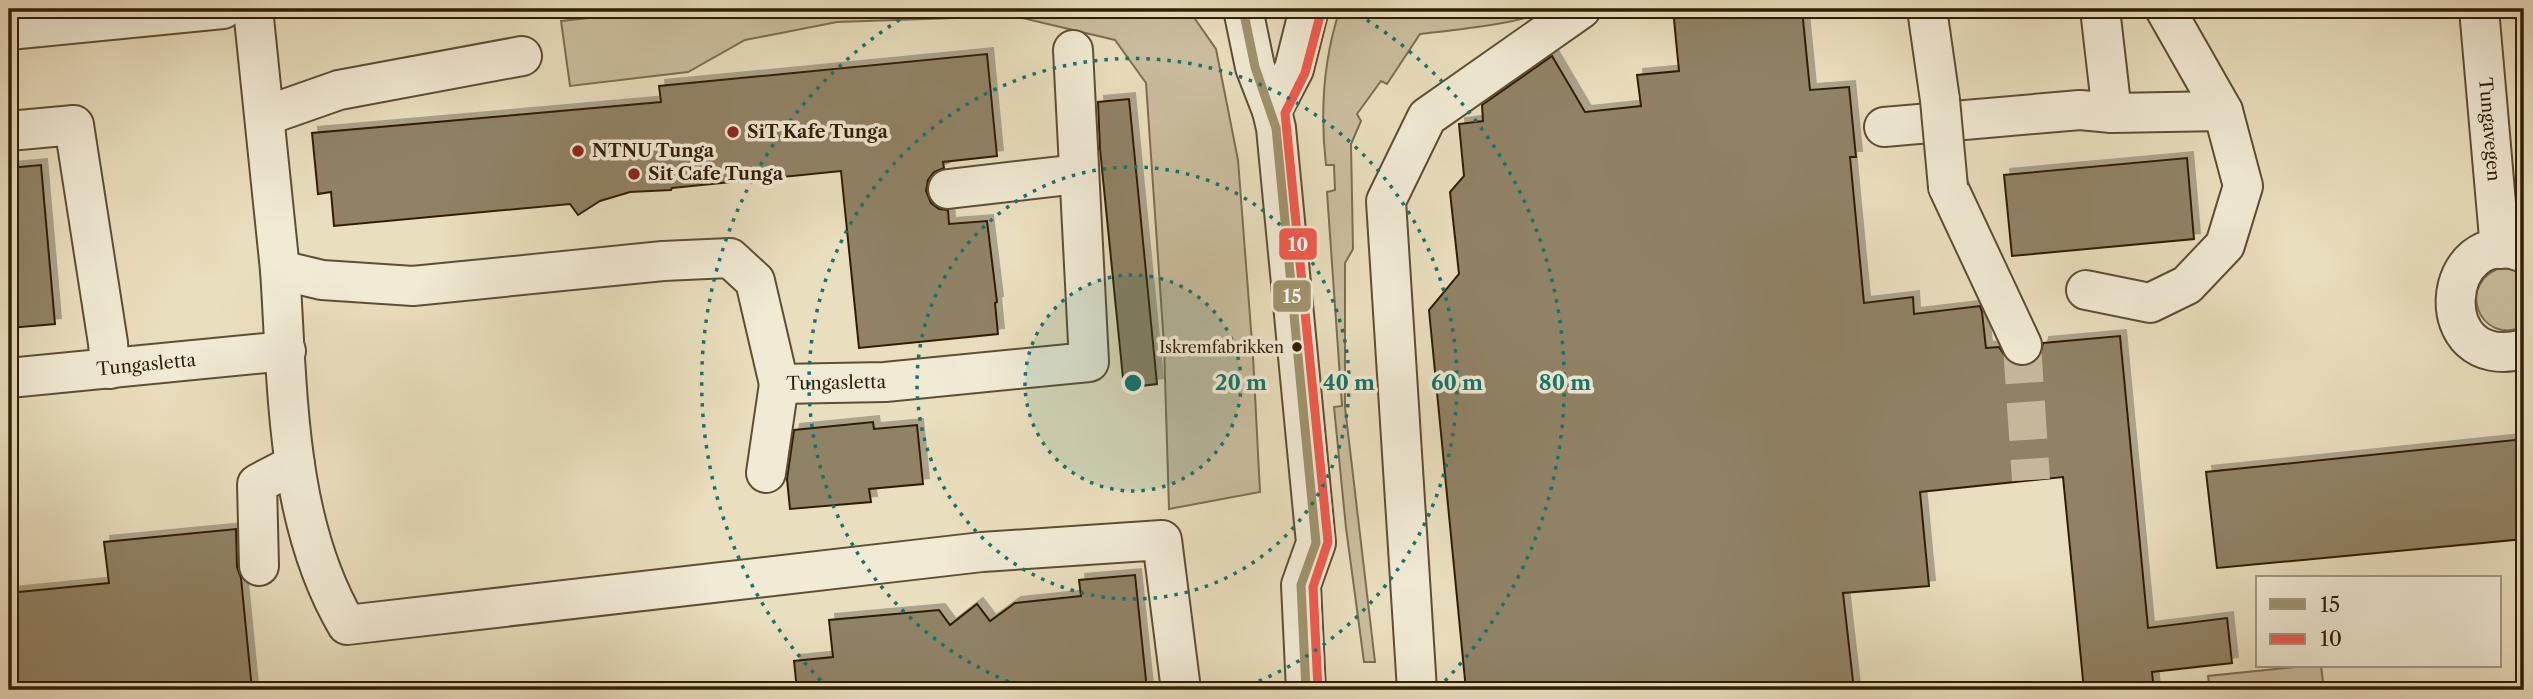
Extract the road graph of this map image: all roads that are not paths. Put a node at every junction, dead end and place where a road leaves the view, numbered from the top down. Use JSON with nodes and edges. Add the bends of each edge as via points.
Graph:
{"nodes":[{"id":1,"x":223,"y":9,"type":"edge"},
{"id":2,"x":253,"y":9,"type":"edge"},
{"id":3,"x":1243,"y":9,"type":"edge"},
{"id":4,"x":1309,"y":9,"type":"edge"},
{"id":5,"x":1581,"y":9,"type":"edge"},
{"id":6,"x":1927,"y":9,"type":"edge"},
{"id":7,"x":2100,"y":9,"type":"edge"},
{"id":8,"x":2165,"y":9,"type":"edge"},
{"id":9,"x":2479,"y":9,"type":"edge"},
{"id":10,"x":9,"y":30,"type":"edge"},
{"id":11,"x":1073,"y":50,"type":"dead end"},
{"id":12,"x":522,"y":56,"type":"dead end"},
{"id":13,"x":1272,"y":111,"type":"junction"},
{"id":14,"x":2223,"y":111,"type":"junction"},
{"id":15,"x":2112,"y":113,"type":"junction"},
{"id":16,"x":265,"y":116,"type":"junction"},
{"id":17,"x":1884,"y":127,"type":"dead end"},
{"id":18,"x":9,"y":131,"type":"edge"},
{"id":19,"x":1078,"y":174,"type":"junction"},
{"id":20,"x":948,"y":189,"type":"dead end"},
{"id":21,"x":2512,"y":251,"type":"edge"},
{"id":22,"x":279,"y":270,"type":"junction"},
{"id":23,"x":2086,"y":290,"type":"dead end"},
{"id":24,"x":2022,"y":345,"type":"tunnel mouth"},
{"id":25,"x":2524,"y":349,"type":"edge"},
{"id":26,"x":286,"y":351,"type":"junction"},
{"id":27,"x":110,"y":369,"type":"junction"},
{"id":28,"x":9,"y":378,"type":"edge"},
{"id":29,"x":779,"y":384,"type":"junction"},
{"id":30,"x":295,"y":464,"type":"junction"},
{"id":31,"x":766,"y":473,"type":"dead end"},
{"id":32,"x":259,"y":565,"type":"dead end"},
{"id":33,"x":1181,"y":690,"type":"edge"},
{"id":34,"x":1306,"y":690,"type":"edge"},
{"id":35,"x":1417,"y":690,"type":"edge"}],
"edges":[{"from":1,"to":10,"type":"street"},
{"from":2,"to":16,"type":"street"},
{"from":3,"to":13,"type":"street","via":[[1255,67]]},
{"from":4,"to":13,"type":"street","via":[[1294,69]]},
{"from":5,"to":35,"type":"street","via":[[1427,117],[1386,201]]},
{"from":6,"to":24,"type":"street","bridge":true,"via":[[1948,187]]},
{"from":7,"to":15,"type":"street"},
{"from":8,"to":14,"type":"street"},
{"from":9,"to":21,"type":"street","name":"Tungavegen"},
{"from":11,"to":19,"type":"street","name":"Tungasletta"},
{"from":12,"to":16,"type":"street","via":[[338,90]]},
{"from":13,"to":34,"type":"street","via":[[1316,543],[1301,584]]},
{"from":14,"to":15,"type":"street"},
{"from":14,"to":23,"type":"street","via":[[2244,186],[2225,245],[2187,285],[2150,303]]},
{"from":15,"to":17,"type":"street","via":[[2080,110]]},
{"from":16,"to":22,"type":"street"},
{"from":18,"to":27,"type":"street","via":[[74,125]]},
{"from":19,"to":20,"type":"street"},
{"from":19,"to":29,"type":"street","name":"Tungasletta","via":[[1089,362],[885,382]]},
{"from":21,"to":25,"type":"street","via":[[2484,253],[2471,262],[2460,275],[2454,307],[2467,336],[2480,346],[2495,351]]},
{"from":22,"to":26,"type":"street"},
{"from":22,"to":29,"type":"street","name":"Tungasletta","via":[[322,280],[413,286],[730,258],[755,281]]},
{"from":26,"to":27,"type":"street","name":"Tungasletta"},
{"from":26,"to":30,"type":"street"},
{"from":27,"to":28,"type":"street","name":"Tungasletta"},
{"from":29,"to":31,"type":"street"},
{"from":30,"to":32,"type":"street","via":[[257,484]]},
{"from":30,"to":33,"type":"street","via":[[304,516],[333,600],[348,625],[982,552],[1162,540]]}]}
